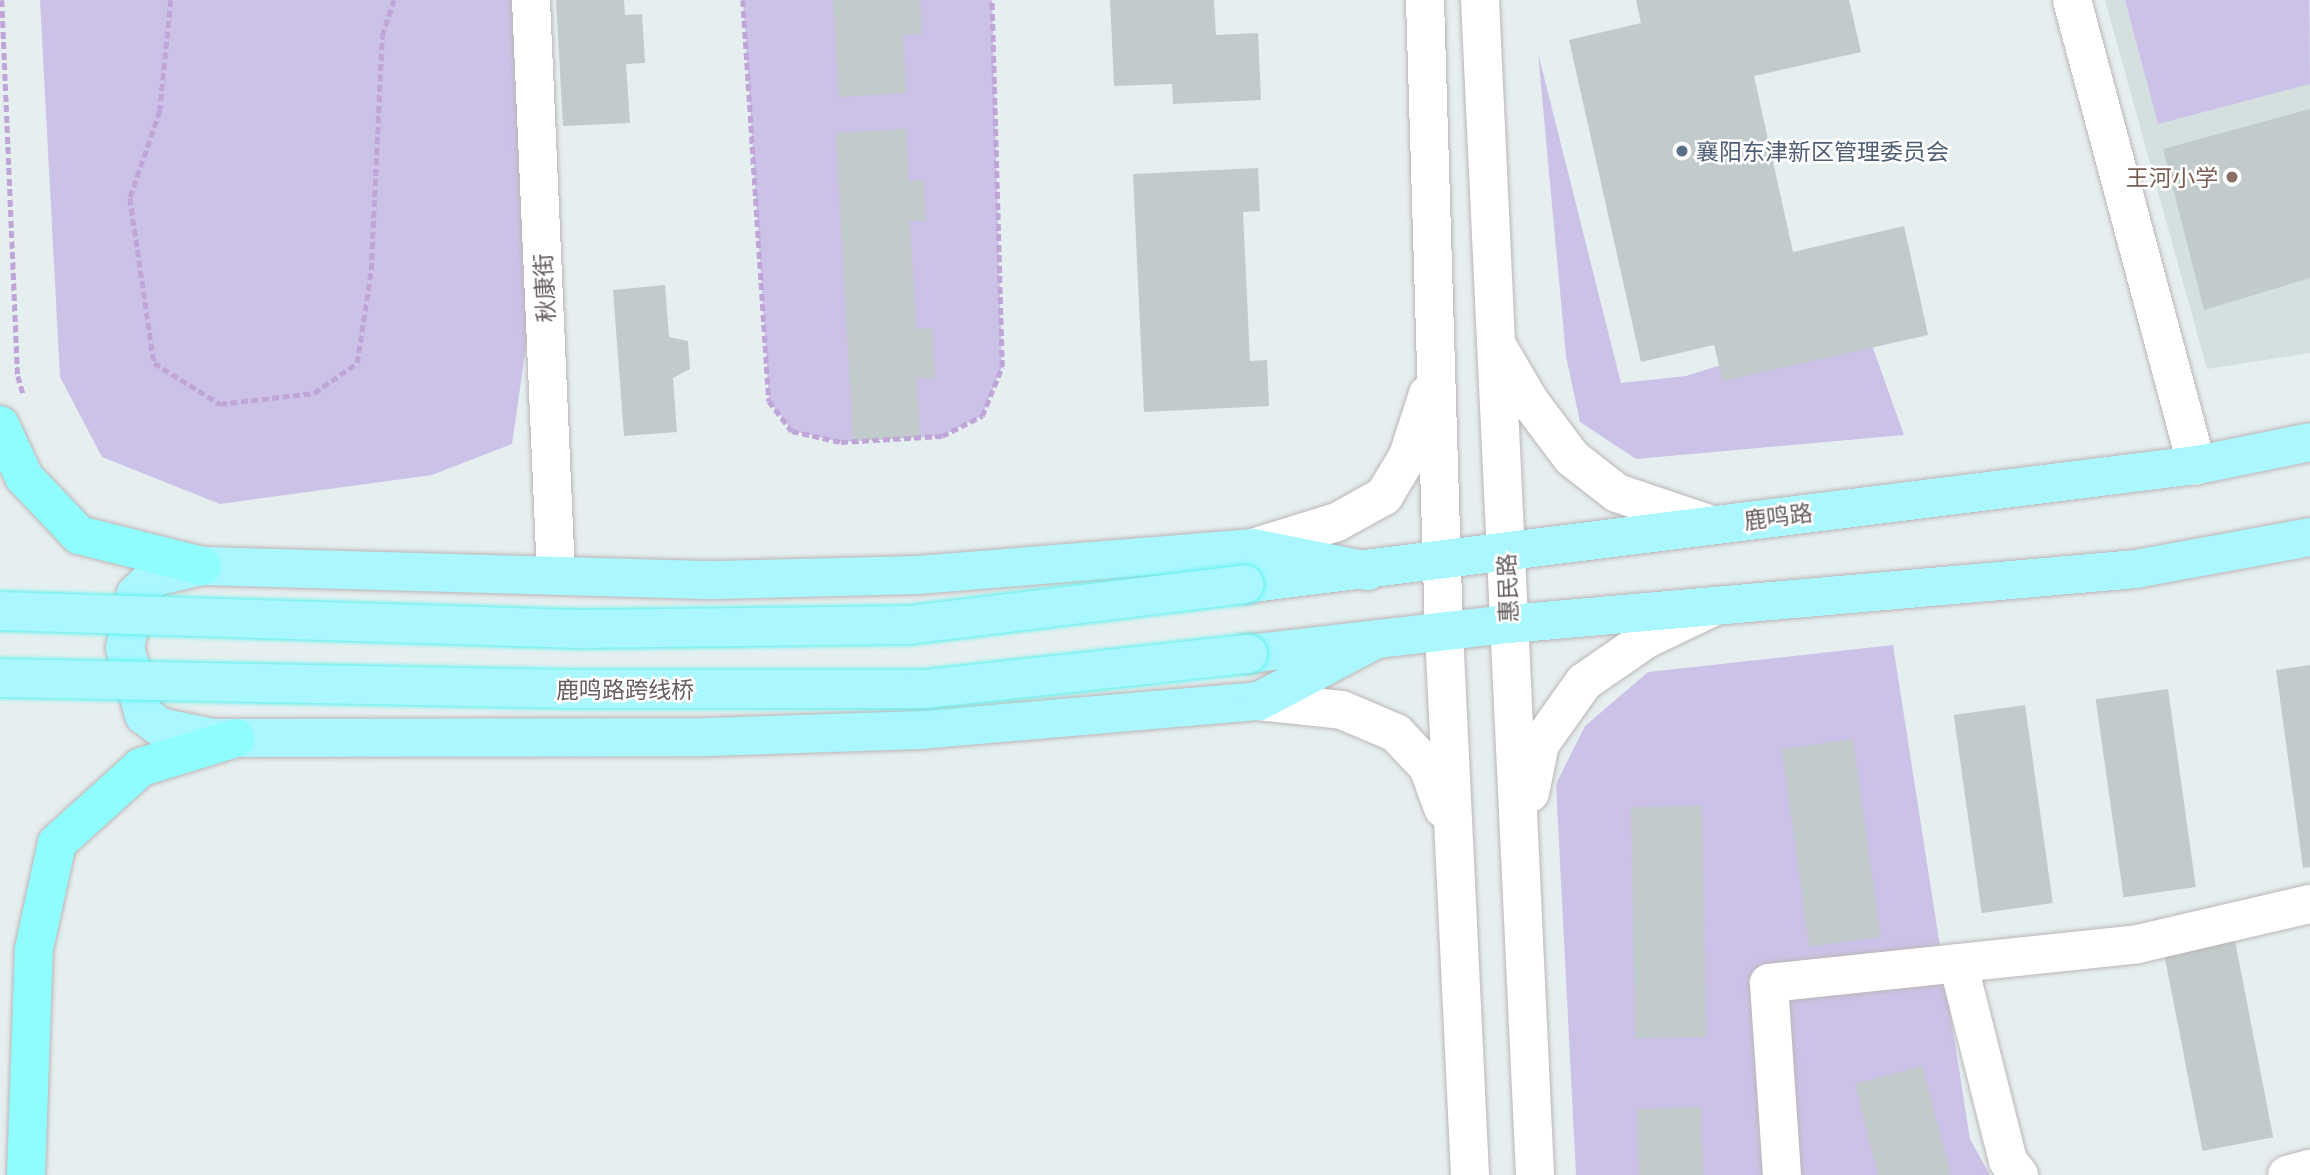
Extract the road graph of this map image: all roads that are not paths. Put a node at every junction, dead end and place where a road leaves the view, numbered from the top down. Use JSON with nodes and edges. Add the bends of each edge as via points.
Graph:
{"nodes":[{"id":1,"x":531,"y":0,"type":"edge"},
{"id":2,"x":1425,"y":0,"type":"edge"},
{"id":3,"x":2071,"y":0,"type":"edge"},
{"id":4,"x":1484,"y":1,"type":"edge"},
{"id":5,"x":1496,"y":343,"type":"junction"},
{"id":6,"x":1437,"y":369,"type":"junction"},
{"id":7,"x":13,"y":413,"type":"edge"},
{"id":8,"x":2310,"y":442,"type":"edge"},
{"id":9,"x":2197,"y":465,"type":"junction"},
{"id":10,"x":1709,"y":524,"type":"junction"},
{"id":11,"x":2310,"y":537,"type":"edge"},
{"id":12,"x":1506,"y":549,"type":"junction"},
{"id":13,"x":1443,"y":559,"type":"junction"},
{"id":14,"x":202,"y":566,"type":"junction"},
{"id":15,"x":1249,"y":566,"type":"junction"},
{"id":16,"x":556,"y":575,"type":"junction"},
{"id":17,"x":1714,"y":606,"type":"junction"},
{"id":18,"x":0,"y":611,"type":"edge"},
{"id":19,"x":1509,"y":624,"type":"junction"},
{"id":20,"x":1444,"y":632,"type":"junction"},
{"id":21,"x":1373,"y":641,"type":"junction"},
{"id":22,"x":0,"y":678,"type":"edge"},
{"id":23,"x":1259,"y":701,"type":"junction"},
{"id":24,"x":236,"y":738,"type":"junction"},
{"id":25,"x":1454,"y":836,"type":"junction"},
{"id":26,"x":1519,"y":843,"type":"junction"},
{"id":27,"x":2310,"y":904,"type":"edge"},
{"id":28,"x":1958,"y":963,"type":"junction"},
{"id":29,"x":2310,"y":1169,"type":"edge"},
{"id":30,"x":26,"y":1175,"type":"edge"},
{"id":31,"x":1470,"y":1175,"type":"edge"},
{"id":32,"x":1535,"y":1175,"type":"edge"},
{"id":33,"x":1782,"y":1175,"type":"edge"},
{"id":34,"x":2019,"y":1175,"type":"edge"},
{"id":35,"x":2287,"y":1175,"type":"edge"}],
"edges":[{"from":1,"to":16,"type":"street","name":"秋康街"},
{"from":2,"to":6,"type":"street"},
{"from":3,"to":9,"type":"street"},
{"from":4,"to":5,"type":"street","name":"惠民路"},
{"from":5,"to":10,"type":"street","via":[[1530,402],[1572,458],[1617,493]]},
{"from":5,"to":12,"type":"street","name":"惠民路"},
{"from":6,"to":13,"type":"street"},
{"from":6,"to":15,"type":"street","via":[[1408,456],[1384,496]]},
{"from":7,"to":14,"type":"highway","via":[[24,477],[79,536]]},
{"from":8,"to":9,"type":"main road","name":"鹿鸣路"},
{"from":9,"to":10,"type":"main road","name":"鹿鸣路"},
{"from":10,"to":12,"type":"main road","name":"鹿鸣路"},
{"from":11,"to":17,"type":"main road","via":[[2136,569]]},
{"from":12,"to":13,"type":"main road","name":"鹿鸣路"},
{"from":12,"to":19,"type":"street","name":"惠民路"},
{"from":13,"to":15,"type":"main road","name":"鹿鸣路","via":[[1368,571]]},
{"from":13,"to":20,"type":"street"},
{"from":14,"to":16,"type":"main road"},
{"from":14,"to":24,"type":"main road","via":[[154,577],[136,594],[124,648],[144,715],[160,727]]},
{"from":15,"to":16,"type":"main road","via":[[707,580]]},
{"from":15,"to":18,"type":"main road","bridge":true,"via":[[908,625],[579,629]]},
{"from":17,"to":19,"type":"main road"},
{"from":17,"to":26,"type":"street","via":[[1646,639],[1584,682],[1540,744]]},
{"from":19,"to":20,"type":"main road"},
{"from":19,"to":26,"type":"street","name":"惠民路"},
{"from":20,"to":21,"type":"main road"},
{"from":20,"to":25,"type":"street"},
{"from":21,"to":22,"type":"main road","name":"鹿鸣路跨线桥","bridge":true,"via":[[924,689],[575,689]]},
{"from":21,"to":23,"type":"main road"},
{"from":23,"to":24,"type":"main road","via":[[921,730],[709,737]]},
{"from":23,"to":25,"type":"street","via":[[1342,710],[1396,733],[1428,766]]},
{"from":24,"to":30,"type":"highway","via":[[141,767],[57,844],[34,949]]},
{"from":25,"to":31,"type":"street"},
{"from":26,"to":32,"type":"street","name":"惠民路"},
{"from":27,"to":28,"type":"street","via":[[2138,944]]},
{"from":28,"to":33,"type":"street","via":[[1769,983]]},
{"from":28,"to":34,"type":"street","via":[[2008,1161]]},
{"from":29,"to":35,"type":"street"}]}
